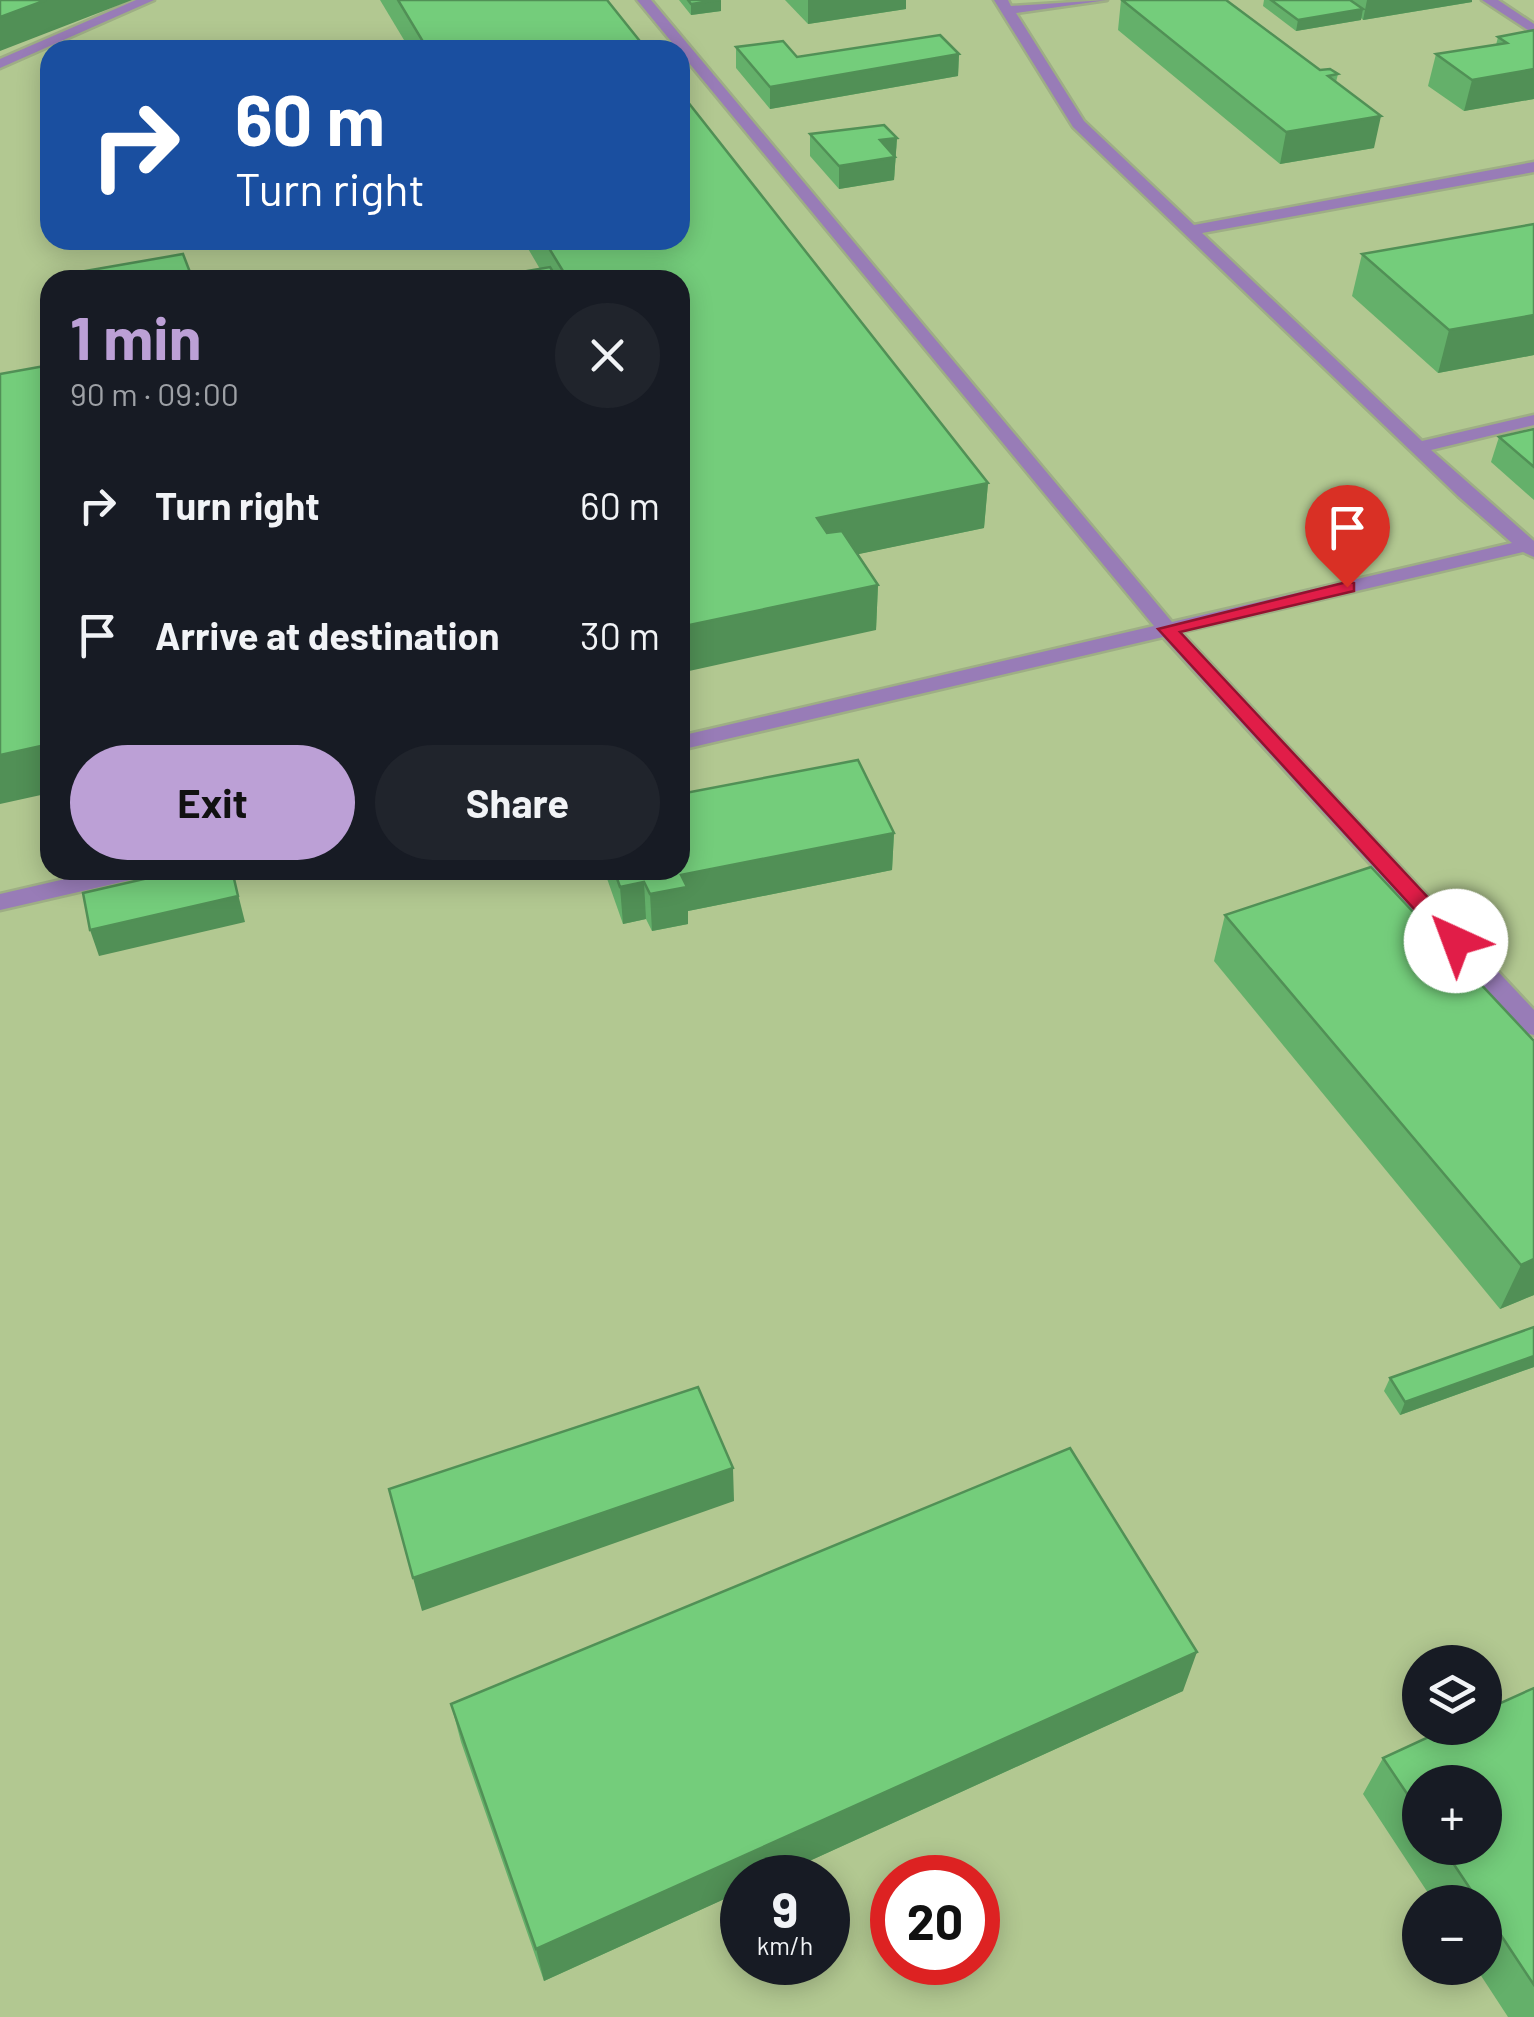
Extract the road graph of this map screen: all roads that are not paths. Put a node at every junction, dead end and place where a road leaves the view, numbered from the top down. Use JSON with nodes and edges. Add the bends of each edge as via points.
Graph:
{"nodes":[{"id":1,"x":147,"y":0,"type":"edge"},
{"id":2,"x":644,"y":0,"type":"edge"},
{"id":3,"x":1100,"y":0,"type":"edge"},
{"id":4,"x":1489,"y":0,"type":"edge"},
{"id":5,"x":1004,"y":5,"type":"edge"},
{"id":6,"x":1534,"y":30,"type":"edge"},
{"id":7,"x":55,"y":40,"type":"edge"},
{"id":8,"x":677,"y":40,"type":"edge"},
{"id":9,"x":40,"y":47,"type":"edge"},
{"id":10,"x":690,"y":55,"type":"edge"},
{"id":11,"x":0,"y":64,"type":"edge"},
{"id":12,"x":1534,"y":167,"type":"edge"},
{"id":13,"x":1190,"y":231,"type":"junction"},
{"id":14,"x":1534,"y":420,"type":"edge"},
{"id":15,"x":1418,"y":448,"type":"junction"},
{"id":16,"x":1531,"y":548,"type":"edge"},
{"id":17,"x":1167,"y":629,"type":"junction"},
{"id":18,"x":690,"y":741,"type":"edge"},
{"id":19,"x":96,"y":880,"type":"edge"},
{"id":20,"x":0,"y":902,"type":"edge"},
{"id":21,"x":1534,"y":1026,"type":"edge"}],
"edges":[{"from":1,"to":7,"type":"lane"},
{"from":2,"to":8,"type":"lane"},
{"from":3,"to":5,"type":"lane"},
{"from":4,"to":6,"type":"lane"},
{"from":5,"to":13,"type":"lane","via":[[1078,124]]},
{"from":9,"to":11,"type":"lane"},
{"from":10,"to":17,"type":"lane"},
{"from":12,"to":13,"type":"lane"},
{"from":13,"to":15,"type":"lane"},
{"from":14,"to":15,"type":"lane"},
{"from":15,"to":16,"type":"lane"},
{"from":16,"to":17,"type":"lane"},
{"from":17,"to":18,"type":"lane"},
{"from":17,"to":21,"type":"lane"},
{"from":19,"to":20,"type":"lane"}]}
